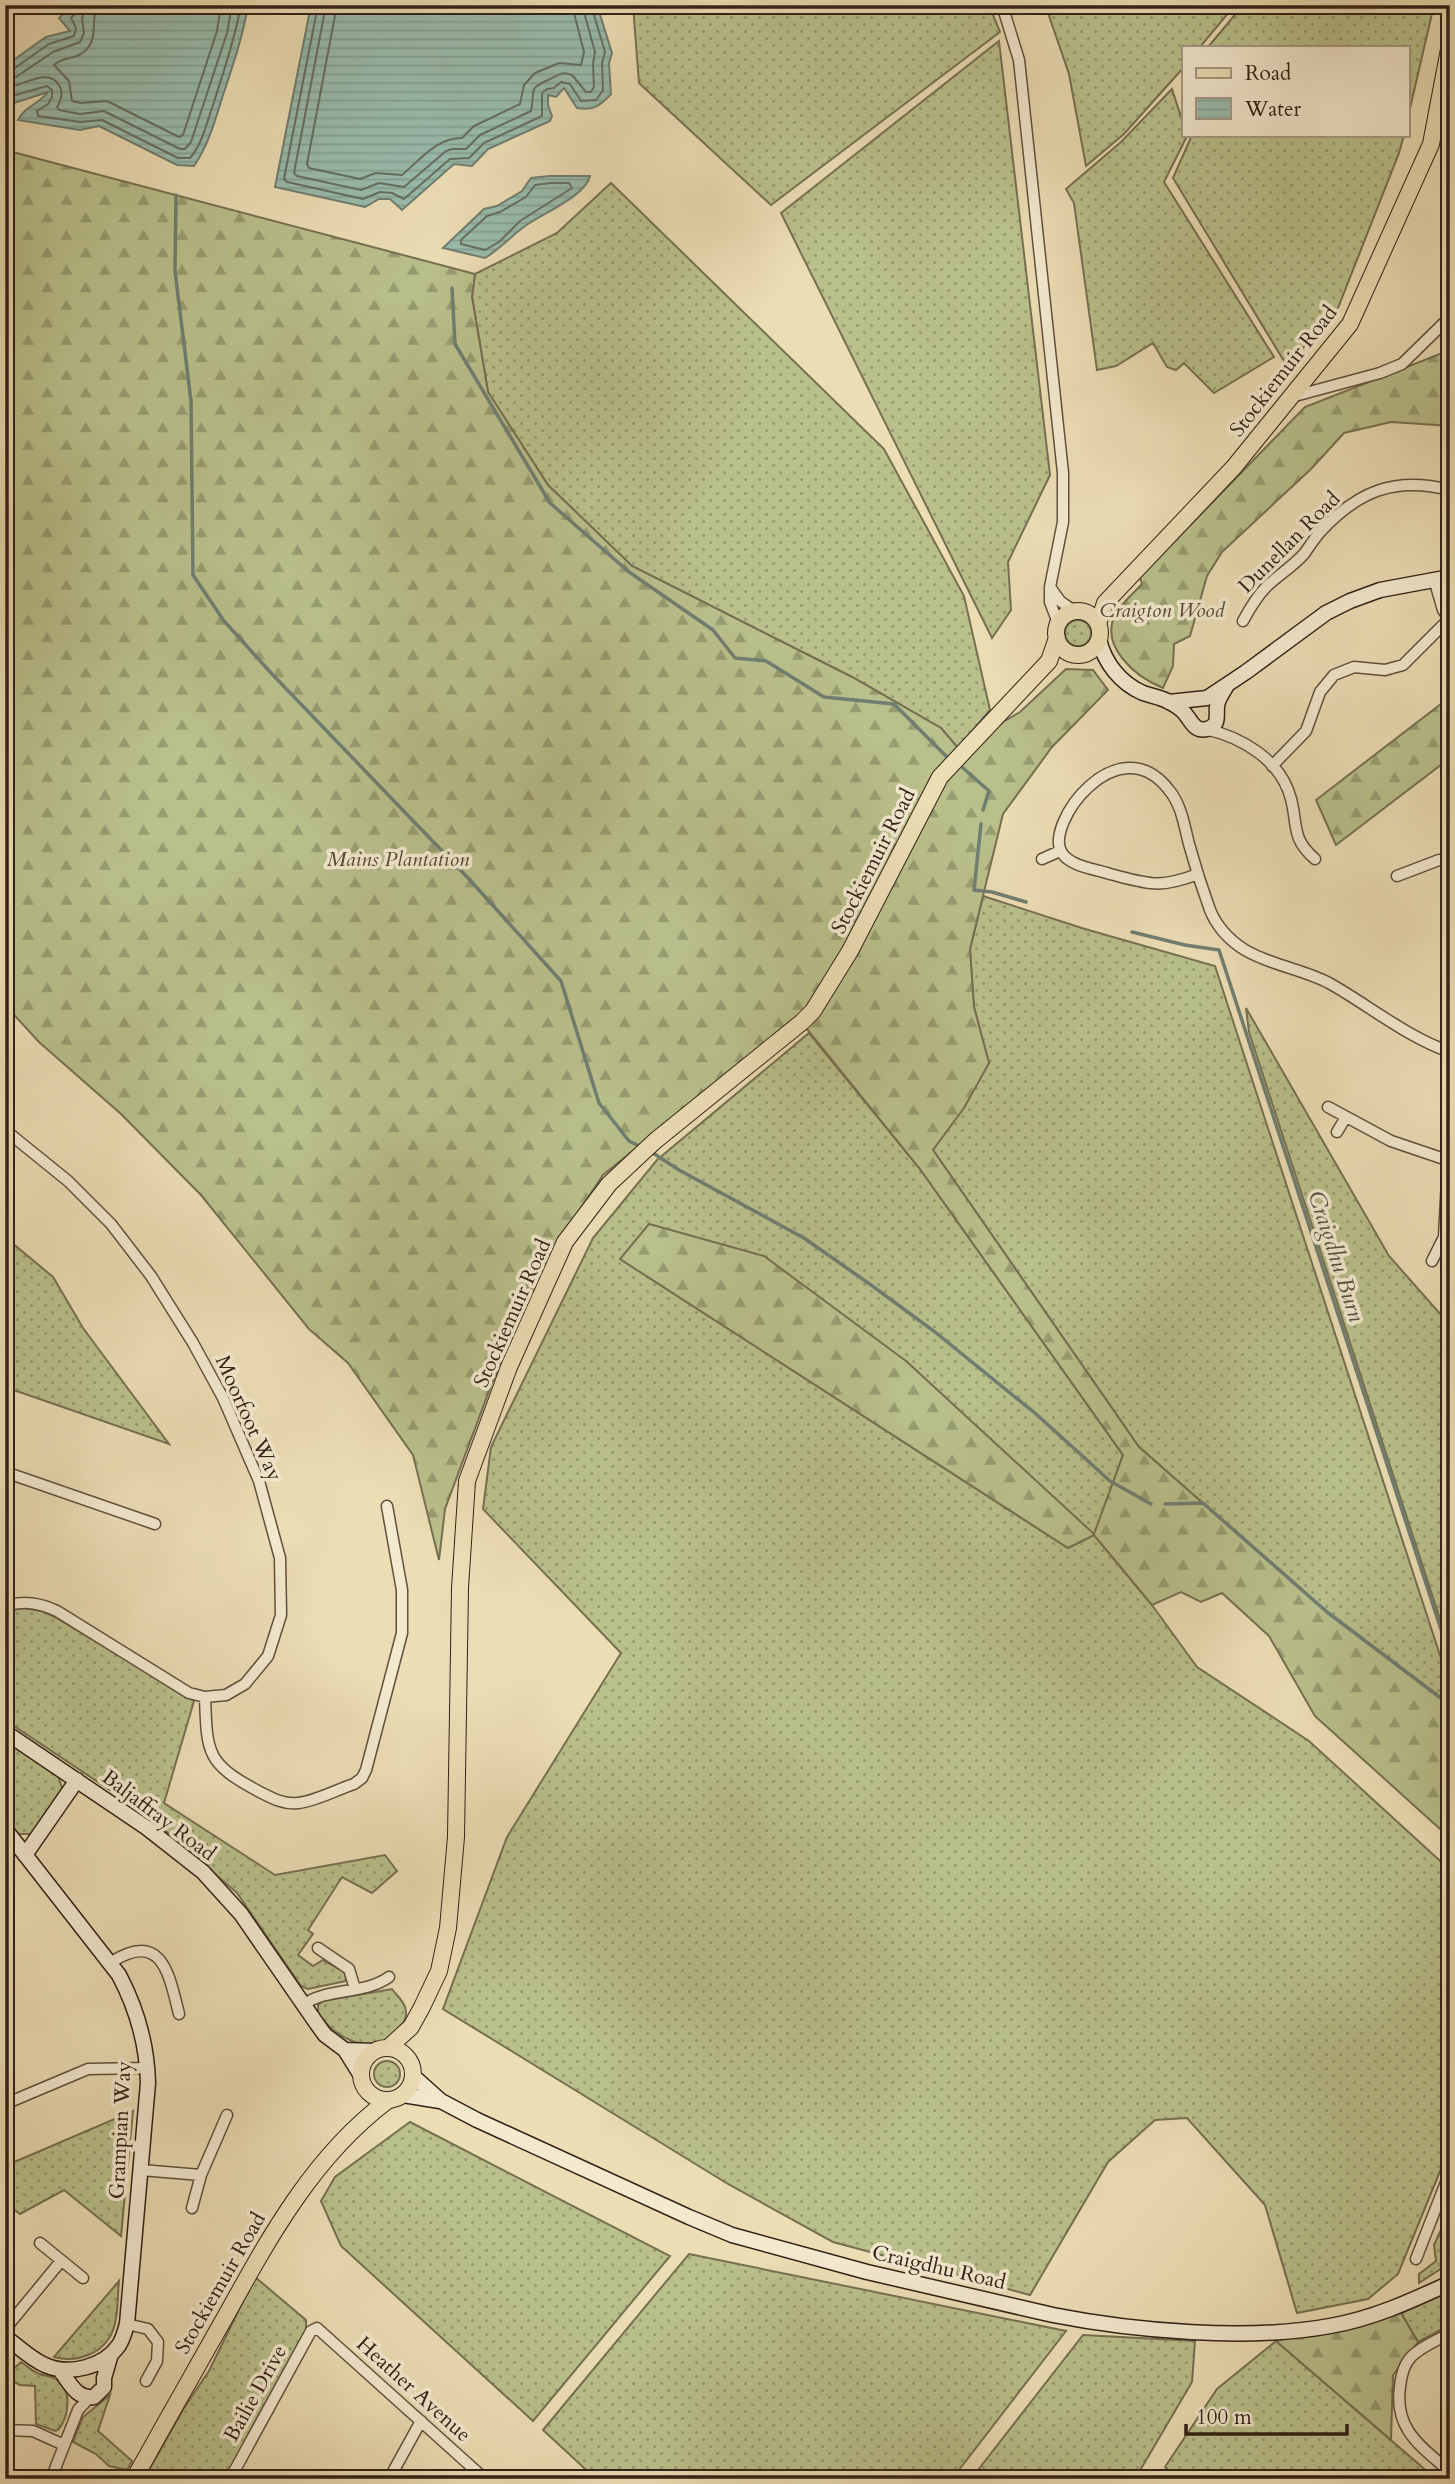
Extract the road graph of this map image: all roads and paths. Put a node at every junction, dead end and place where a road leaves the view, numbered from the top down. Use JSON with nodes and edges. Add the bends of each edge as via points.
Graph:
{"nodes":[{"id":1,"x":1002,"y":5,"type":"edge"},
{"id":2,"x":1450,"y":44,"type":"edge"},
{"id":3,"x":1437,"y":111,"type":"junction"},
{"id":4,"x":1450,"y":139,"type":"edge"},
{"id":5,"x":1450,"y":317,"type":"edge"},
{"id":6,"x":1291,"y":397,"type":"junction"},
{"id":7,"x":1450,"y":490,"type":"edge"},
{"id":8,"x":1450,"y":577,"type":"edge"},
{"id":9,"x":1434,"y":579,"type":"junction"},
{"id":10,"x":1050,"y":587,"type":"junction"},
{"id":11,"x":1105,"y":603,"type":"junction"},
{"id":12,"x":1077,"y":611,"type":"junction"},
{"id":13,"x":1449,"y":619,"type":"edge"},
{"id":14,"x":1243,"y":621,"type":"dead end"},
{"id":15,"x":1058,"y":631,"type":"junction"},
{"id":16,"x":1097,"y":643,"type":"junction"},
{"id":17,"x":1071,"y":653,"type":"junction"},
{"id":18,"x":1049,"y":661,"type":"junction"},
{"id":19,"x":1169,"y":702,"type":"junction"},
{"id":20,"x":1209,"y":706,"type":"junction"},
{"id":21,"x":1187,"y":716,"type":"junction"},
{"id":22,"x":1205,"y":729,"type":"junction"},
{"id":23,"x":1228,"y":734,"type":"junction"},
{"id":24,"x":1272,"y":766,"type":"junction"},
{"id":25,"x":1060,"y":851,"type":"junction"},
{"id":26,"x":1042,"y":859,"type":"dead end"},
{"id":27,"x":1315,"y":859,"type":"dead end"},
{"id":28,"x":1450,"y":861,"type":"edge"},
{"id":29,"x":1198,"y":874,"type":"junction"},
{"id":30,"x":1397,"y":876,"type":"dead end"},
{"id":31,"x":1450,"y":1052,"type":"edge"},
{"id":32,"x":1328,"y":1107,"type":"dead end"},
{"id":33,"x":1346,"y":1117,"type":"junction"},
{"id":34,"x":5,"y":1130,"type":"edge"},
{"id":35,"x":1337,"y":1132,"type":"dead end"},
{"id":36,"x":1450,"y":1161,"type":"edge"},
{"id":37,"x":1450,"y":1170,"type":"edge"},
{"id":38,"x":1447,"y":1238,"type":"edge"},
{"id":39,"x":1432,"y":1261,"type":"dead end"},
{"id":40,"x":5,"y":1472,"type":"edge"},
{"id":41,"x":387,"y":1506,"type":"dead end"},
{"id":42,"x":155,"y":1524,"type":"dead end"},
{"id":43,"x":5,"y":1606,"type":"edge"},
{"id":44,"x":205,"y":1696,"type":"junction"},
{"id":45,"x":5,"y":1732,"type":"edge"},
{"id":46,"x":77,"y":1780,"type":"junction"},
{"id":47,"x":5,"y":1829,"type":"edge"},
{"id":48,"x":25,"y":1855,"type":"junction"},
{"id":49,"x":318,"y":1948,"type":"dead end"},
{"id":50,"x":110,"y":1963,"type":"junction"},
{"id":51,"x":389,"y":1977,"type":"dead end"},
{"id":52,"x":355,"y":1989,"type":"junction"},
{"id":53,"x":303,"y":2005,"type":"junction"},
{"id":54,"x":179,"y":2014,"type":"dead end"},
{"id":55,"x":411,"y":2027,"type":"junction"},
{"id":56,"x":381,"y":2049,"type":"junction"},
{"id":57,"x":345,"y":2050,"type":"junction"},
{"id":58,"x":408,"y":2058,"type":"junction"},
{"id":59,"x":148,"y":2068,"type":"junction"},
{"id":60,"x":413,"y":2076,"type":"junction"},
{"id":61,"x":362,"y":2081,"type":"junction"},
{"id":62,"x":403,"y":2095,"type":"junction"},
{"id":63,"x":387,"y":2101,"type":"junction"},
{"id":64,"x":441,"y":2101,"type":"junction"},
{"id":65,"x":5,"y":2104,"type":"edge"},
{"id":66,"x":227,"y":2115,"type":"dead end"},
{"id":67,"x":360,"y":2121,"type":"junction"},
{"id":68,"x":141,"y":2170,"type":"junction"},
{"id":69,"x":1450,"y":2172,"type":"edge"},
{"id":70,"x":201,"y":2175,"type":"junction"},
{"id":71,"x":192,"y":2208,"type":"dead end"},
{"id":72,"x":40,"y":2243,"type":"dead end"},
{"id":73,"x":1416,"y":2259,"type":"dead end"},
{"id":74,"x":61,"y":2261,"type":"junction"},
{"id":75,"x":83,"y":2278,"type":"dead end"},
{"id":76,"x":1450,"y":2283,"type":"edge"},
{"id":77,"x":127,"y":2324,"type":"junction"},
{"id":78,"x":317,"y":2328,"type":"joint"},
{"id":79,"x":5,"y":2329,"type":"edge"},
{"id":80,"x":1450,"y":2333,"type":"edge"},
{"id":81,"x":5,"y":2337,"type":"edge"},
{"id":82,"x":111,"y":2354,"type":"junction"},
{"id":83,"x":84,"y":2368,"type":"junction"},
{"id":84,"x":60,"y":2370,"type":"junction"},
{"id":85,"x":104,"y":2378,"type":"junction"},
{"id":86,"x":146,"y":2381,"type":"dead end"},
{"id":87,"x":80,"y":2393,"type":"junction"},
{"id":88,"x":421,"y":2421,"type":"junction"},
{"id":89,"x":5,"y":2430,"type":"edge"},
{"id":90,"x":64,"y":2445,"type":"junction"},
{"id":91,"x":1450,"y":2472,"type":"edge"},
{"id":92,"x":51,"y":2479,"type":"edge"},
{"id":93,"x":134,"y":2479,"type":"edge"},
{"id":94,"x":230,"y":2479,"type":"edge"},
{"id":95,"x":389,"y":2479,"type":"edge"},
{"id":96,"x":485,"y":2479,"type":"edge"}],
"edges":[{"from":1,"to":10,"type":"street","via":[[1019,60],[1065,489]]},
{"from":2,"to":3,"type":"main road","name":"Stockiemuir Road"},
{"from":3,"to":4,"type":"street"},
{"from":3,"to":6,"type":"main road","name":"Stockiemuir Road","via":[[1431,144],[1350,324]]},
{"from":5,"to":6,"type":"street","via":[[1402,364]]},
{"from":6,"to":11,"type":"main road","name":"Stockiemuir Road","via":[[1234,467]]},
{"from":7,"to":14,"type":"street","name":"Dunellan Road","via":[[1409,483],[1364,496],[1332,521],[1257,596]]},
{"from":8,"to":9,"type":"main road"},
{"from":9,"to":13,"type":"street"},
{"from":9,"to":20,"type":"main road","via":[[1380,590],[1326,613],[1226,687]]},
{"from":10,"to":12,"type":"street","via":[[1060,601]]},
{"from":10,"to":15,"type":"street"},
{"from":11,"to":12,"type":"main road","name":"Stockiemuir Road"},
{"from":11,"to":16,"type":"main road","name":"Stockiemuir Road"},
{"from":12,"to":15,"type":"main road","via":[[1063,617]]},
{"from":12,"to":16,"type":"main road","via":[[1091,615]]},
{"from":13,"to":24,"type":"street","via":[[1403,665],[1385,670],[1354,667],[1334,675],[1320,692],[1306,731]]},
{"from":15,"to":17,"type":"main road","via":[[1062,648]]},
{"from":15,"to":18,"type":"main road","name":"Stockiemuir Road"},
{"from":16,"to":17,"type":"main road"},
{"from":16,"to":19,"type":"main road","via":[[1115,672],[1131,686]]},
{"from":17,"to":18,"type":"main road","name":"Stockiemuir Road"},
{"from":18,"to":55,"type":"main road","name":"Stockiemuir Road","via":[[940,777],[850,951],[813,1011],[655,1141],[609,1184],[565,1242],[509,1367],[467,1481],[460,1588],[456,1838],[448,1928],[439,1970]]},
{"from":19,"to":20,"type":"main road"},
{"from":19,"to":21,"type":"main road"},
{"from":20,"to":21,"type":"main road","via":[[1189,707]]},
{"from":20,"to":22,"type":"main road","via":[[1215,724]]},
{"from":20,"to":23,"type":"street"},
{"from":21,"to":22,"type":"main road","via":[[1193,726]]},
{"from":22,"to":23,"type":"street"},
{"from":23,"to":24,"type":"street"},
{"from":24,"to":27,"type":"street","via":[[1291,799],[1307,852]]},
{"from":25,"to":26,"type":"street"},
{"from":25,"to":29,"type":"street","via":[[1073,862],[1147,884],[1173,883]]},
{"from":25,"to":29,"type":"street","via":[[1060,832],[1089,786],[1107,772],[1133,766],[1149,771],[1174,797]]},
{"from":28,"to":30,"type":"street","via":[[1438,860]]},
{"from":29,"to":31,"type":"street","via":[[1214,920],[1244,950],[1309,973],[1413,1037]]},
{"from":32,"to":33,"type":"street"},
{"from":33,"to":35,"type":"street"},
{"from":33,"to":36,"type":"street","via":[[1391,1141]]},
{"from":34,"to":44,"type":"street","name":"Moorfoot Way","via":[[68,1181],[111,1224],[151,1276],[223,1398],[259,1481],[280,1558],[281,1615],[268,1656],[245,1684],[226,1695]]},
{"from":37,"to":38,"type":"street"},
{"from":38,"to":39,"type":"street"},
{"from":40,"to":42,"type":"street"},
{"from":41,"to":44,"type":"street","via":[[402,1590],[402,1633],[362,1778],[298,1803],[277,1801],[223,1770],[215,1759],[206,1738]]},
{"from":43,"to":44,"type":"street","via":[[24,1602],[57,1611],[189,1693]]},
{"from":45,"to":46,"type":"main road","name":"Baljaffray Road"},
{"from":46,"to":48,"type":"main road"},
{"from":46,"to":53,"type":"main road","name":"Baljaffray Road","via":[[203,1872],[241,1914]]},
{"from":47,"to":48,"type":"main road","name":"Grampian Way"},
{"from":48,"to":50,"type":"main road","name":"Grampian Way"},
{"from":49,"to":52,"type":"street","via":[[349,1969]]},
{"from":50,"to":54,"type":"street","via":[[134,1950],[161,1960]]},
{"from":50,"to":59,"type":"main road","name":"Grampian Way","via":[[131,2001]]},
{"from":51,"to":52,"type":"street","via":[[379,1985]]},
{"from":52,"to":53,"type":"street"},
{"from":53,"to":57,"type":"main road","name":"Baljaffray Road","via":[[325,2035]]},
{"from":55,"to":56,"type":"main road","name":"Stockiemuir Road"},
{"from":55,"to":58,"type":"main road","name":"Stockiemuir Road"},
{"from":56,"to":57,"type":"main road"},
{"from":56,"to":58,"type":"main road","via":[[396,2049]]},
{"from":56,"to":61,"type":"main road","via":[[363,2061]]},
{"from":57,"to":61,"type":"main road","name":"Baljaffray Road"},
{"from":58,"to":60,"type":"main road"},
{"from":59,"to":65,"type":"street","via":[[88,2069]]},
{"from":59,"to":68,"type":"main road","name":"Grampian Way"},
{"from":60,"to":62,"type":"main road"},
{"from":60,"to":64,"type":"main road","name":"Craigdhu Road"},
{"from":61,"to":63,"type":"main road","via":[[370,2095]]},
{"from":61,"to":67,"type":"main road"},
{"from":62,"to":63,"type":"main road"},
{"from":62,"to":64,"type":"main road","name":"Craigdhu Road"},
{"from":63,"to":67,"type":"main road","name":"Stockiemuir Road"},
{"from":64,"to":76,"type":"main road","name":"Craigdhu Road","via":[[732,2235],[867,2272],[1082,2320],[1274,2332],[1370,2316]]},
{"from":66,"to":70,"type":"street"},
{"from":67,"to":93,"type":"main road","name":"Stockiemuir Road","via":[[285,2211]]},
{"from":68,"to":70,"type":"street"},
{"from":68,"to":77,"type":"main road","name":"Grampian Way"},
{"from":69,"to":73,"type":"street"},
{"from":70,"to":71,"type":"street"},
{"from":72,"to":74,"type":"street"},
{"from":74,"to":75,"type":"street"},
{"from":74,"to":79,"type":"street"},
{"from":77,"to":82,"type":"main road","name":"Grampian Way"},
{"from":77,"to":86,"type":"street","via":[[148,2329],[158,2342],[157,2361]]},
{"from":78,"to":88,"type":"street","name":"Heather Avenue"},
{"from":78,"to":94,"type":"street","name":"Bailie Drive","via":[[311,2331]]},
{"from":80,"to":91,"type":"street","via":[[1409,2360],[1401,2377],[1399,2402],[1405,2427]]},
{"from":81,"to":84,"type":"main road","via":[[37,2361]]},
{"from":82,"to":83,"type":"main road"},
{"from":82,"to":85,"type":"main road","name":"Grampian Way"},
{"from":83,"to":84,"type":"main road"},
{"from":83,"to":85,"type":"main road","via":[[100,2371]]},
{"from":83,"to":87,"type":"main road","via":[[73,2379]]},
{"from":84,"to":87,"type":"main road"},
{"from":85,"to":87,"type":"main road","name":"Grampian Way","via":[[102,2391]]},
{"from":87,"to":90,"type":"street"},
{"from":88,"to":95,"type":"street"},
{"from":88,"to":96,"type":"street","name":"Heather Avenue"},
{"from":89,"to":90,"type":"street","via":[[33,2431]]},
{"from":90,"to":92,"type":"street"}]}
